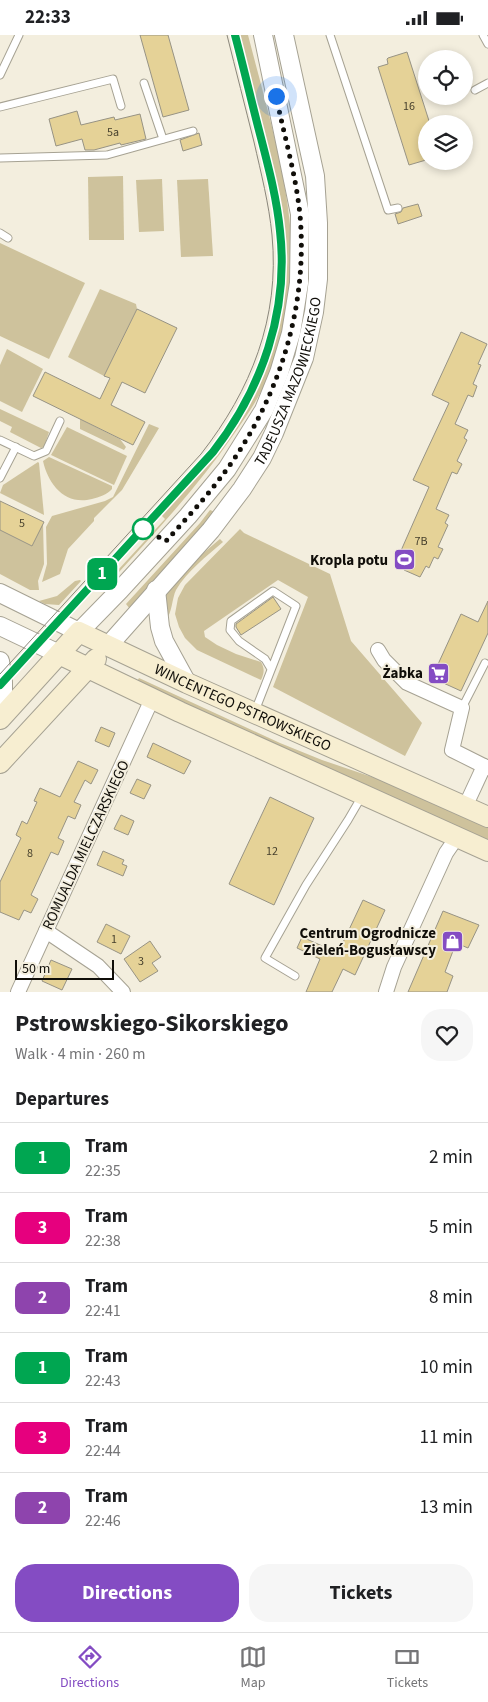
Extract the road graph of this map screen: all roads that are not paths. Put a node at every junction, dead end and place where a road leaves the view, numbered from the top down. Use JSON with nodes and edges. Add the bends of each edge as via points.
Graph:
{"nodes":[{"id":1,"x":19,"y":35,"type":"edge"},
{"id":2,"x":263,"y":35,"type":"edge"},
{"id":3,"x":284,"y":35,"type":"edge"},
{"id":4,"x":330,"y":35,"type":"edge"},
{"id":5,"x":483,"y":35,"type":"edge"},
{"id":6,"x":488,"y":44,"type":"edge"},
{"id":7,"x":0,"y":75,"type":"edge"},
{"id":8,"x":144,"y":83,"type":"dead end"},
{"id":9,"x":488,"y":83,"type":"edge"},
{"id":10,"x":475,"y":90,"type":"dead end"},
{"id":11,"x":121,"y":106,"type":"dead end"},
{"id":12,"x":0,"y":107,"type":"edge"},
{"id":13,"x":193,"y":131,"type":"dead end"},
{"id":14,"x":163,"y":139,"type":"junction"},
{"id":15,"x":0,"y":158,"type":"edge"},
{"id":16,"x":398,"y":208,"type":"dead end"},
{"id":17,"x":0,"y":233,"type":"edge"},
{"id":18,"x":8,"y":238,"type":"dead end"},
{"id":19,"x":60,"y":421,"type":"dead end"},
{"id":20,"x":0,"y":440,"type":"edge"},
{"id":21,"x":16,"y":447,"type":"junction"},
{"id":22,"x":0,"y":478,"type":"edge"},
{"id":23,"x":156,"y":591,"type":"junction"},
{"id":24,"x":0,"y":593,"type":"edge"},
{"id":25,"x":0,"y":626,"type":"edge"},
{"id":26,"x":79,"y":632,"type":"junction"},
{"id":27,"x":108,"y":647,"type":"junction"},
{"id":28,"x":378,"y":650,"type":"dead end"},
{"id":29,"x":59,"y":654,"type":"junction"},
{"id":30,"x":0,"y":661,"type":"edge"},
{"id":31,"x":485,"y":663,"type":"dead end"},
{"id":32,"x":87,"y":668,"type":"junction"},
{"id":33,"x":271,"y":669,"type":"junction"},
{"id":34,"x":187,"y":683,"type":"junction"},
{"id":35,"x":152,"y":699,"type":"junction"},
{"id":36,"x":462,"y":708,"type":"junction"},
{"id":37,"x":254,"y":713,"type":"junction"},
{"id":38,"x":1,"y":718,"type":"edge"},
{"id":39,"x":0,"y":763,"type":"edge"},
{"id":40,"x":486,"y":767,"type":"edge"},
{"id":41,"x":362,"y":795,"type":"junction"},
{"id":42,"x":465,"y":807,"type":"junction"},
{"id":43,"x":488,"y":817,"type":"edge"},
{"id":44,"x":457,"y":837,"type":"junction"},
{"id":45,"x":488,"y":851,"type":"edge"},
{"id":46,"x":46,"y":931,"type":"junction"},
{"id":47,"x":295,"y":976,"type":"dead end"},
{"id":48,"x":18,"y":992,"type":"edge"},
{"id":49,"x":123,"y":992,"type":"edge"},
{"id":50,"x":386,"y":992,"type":"edge"}],
"edges":[{"from":1,"to":7,"type":"lane"},
{"from":2,"to":26,"type":"street","name":"TADEUSZA MAZOWIECKIEGO","via":[[300,215],[299,283],[291,333],[279,373],[264,409],[227,469],[182,523]]},
{"from":3,"to":23,"type":"street","name":"TADEUSZA MAZOWIECKIEGO","via":[[313,168],[318,223],[318,279],[304,358],[262,458],[211,530]]},
{"from":4,"to":16,"type":"lane","via":[[388,210]]},
{"from":5,"to":6,"type":"lane"},
{"from":8,"to":14,"type":"lane"},
{"from":9,"to":10,"type":"lane"},
{"from":11,"to":12,"type":"lane","via":[[114,79]]},
{"from":13,"to":14,"type":"lane"},
{"from":14,"to":15,"type":"lane","via":[[106,155]]},
{"from":17,"to":18,"type":"lane"},
{"from":19,"to":21,"type":"lane","via":[[46,451],[34,456]]},
{"from":20,"to":21,"type":"lane"},
{"from":21,"to":22,"type":"lane"},
{"from":23,"to":27,"type":"street","name":"TADEUSZA MAZOWIECKIEGO"},
{"from":23,"to":34,"type":"street","via":[[164,641]]},
{"from":24,"to":26,"type":"street","name":"WINCENTEGO PSTROWSKIEGO"},
{"from":25,"to":29,"type":"street"},
{"from":26,"to":27,"type":"main road","name":"WINCENTEGO PSTROWSKIEGO"},
{"from":26,"to":29,"type":"main road"},
{"from":27,"to":32,"type":"main road","name":"TADEUSZA MAZOWIECKIEGO"},
{"from":27,"to":34,"type":"main road","name":"WINCENTEGO PSTROWSKIEGO"},
{"from":28,"to":36,"type":"street","via":[[407,683]]},
{"from":29,"to":32,"type":"main road","name":"WINCENTEGO PSTROWSKIEGO"},
{"from":29,"to":38,"type":"main road"},
{"from":30,"to":38,"type":"street","via":[[3,681]]},
{"from":31,"to":36,"type":"lane"},
{"from":32,"to":35,"type":"main road","name":"WINCENTEGO PSTROWSKIEGO"},
{"from":32,"to":39,"type":"main road","name":"TADEUSZA MAZOWIECKIEGO"},
{"from":33,"to":33,"type":"lane","via":[[296,606],[273,591],[231,621],[230,630],[238,641],[265,659]]},
{"from":33,"to":37,"type":"lane"},
{"from":34,"to":37,"type":"main road","name":"WINCENTEGO PSTROWSKIEGO"},
{"from":35,"to":41,"type":"main road","name":"WINCENTEGO PSTROWSKIEGO"},
{"from":35,"to":46,"type":"street","name":"ROMUALDA MIELCZARSKIEGO"},
{"from":36,"to":40,"type":"street","via":[[452,750]]},
{"from":37,"to":42,"type":"main road","name":"WINCENTEGO PSTROWSKIEGO"},
{"from":40,"to":42,"type":"street"},
{"from":41,"to":44,"type":"main road","name":"WINCENTEGO PSTROWSKIEGO"},
{"from":41,"to":47,"type":"lane","via":[[265,958]]},
{"from":42,"to":43,"type":"main road","name":"WINCENTEGO PSTROWSKIEGO"},
{"from":44,"to":45,"type":"main road","name":"WINCENTEGO PSTROWSKIEGO"},
{"from":44,"to":50,"type":"street","via":[[446,853],[394,967]]},
{"from":46,"to":48,"type":"street","name":"ROMUALDA MIELCZARSKIEGO"},
{"from":46,"to":49,"type":"street","via":[[98,966]]}]}
